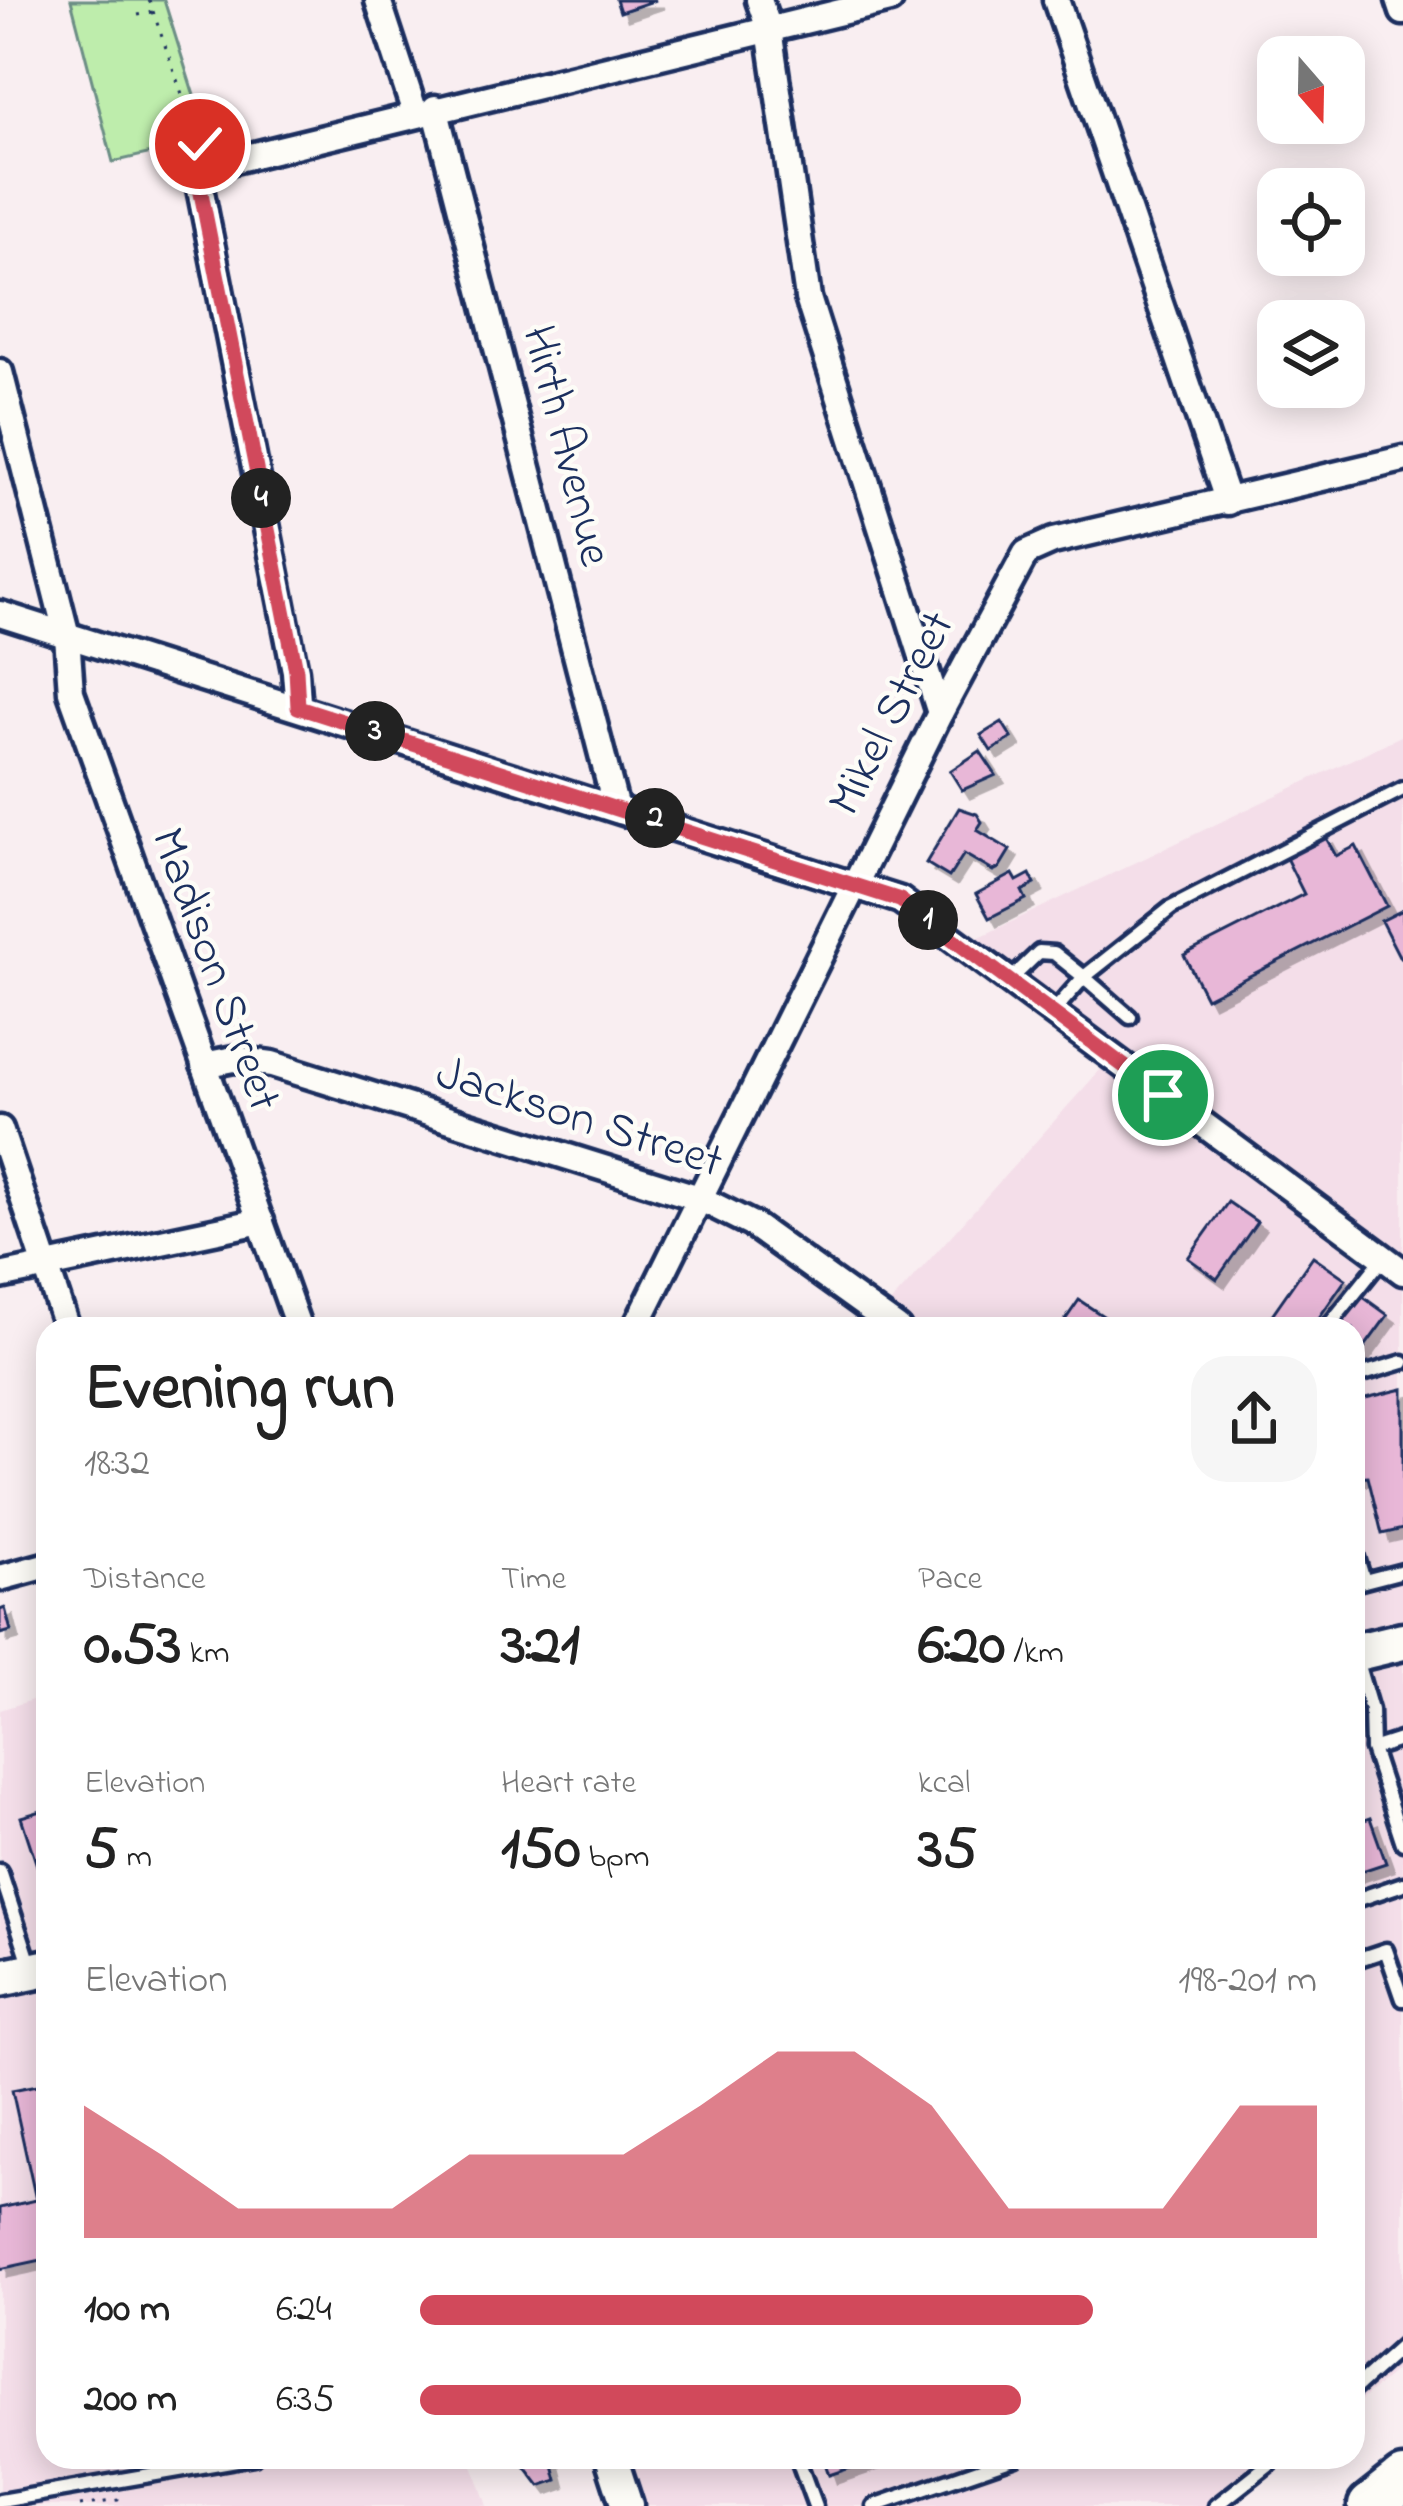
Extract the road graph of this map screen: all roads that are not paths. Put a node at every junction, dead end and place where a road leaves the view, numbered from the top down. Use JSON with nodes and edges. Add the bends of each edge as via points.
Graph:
{"nodes":[{"id":1,"x":378,"y":0,"type":"edge"},
{"id":2,"x":759,"y":0,"type":"edge"},
{"id":3,"x":890,"y":0,"type":"edge"},
{"id":4,"x":1056,"y":0,"type":"edge"},
{"id":5,"x":1399,"y":0,"type":"edge"},
{"id":6,"x":1403,"y":12,"type":"edge"},
{"id":7,"x":769,"y":29,"type":"junction"},
{"id":8,"x":425,"y":111,"type":"junction"},
{"id":9,"x":0,"y":372,"type":"edge"},
{"id":10,"x":1403,"y":458,"type":"edge"},
{"id":11,"x":1228,"y":502,"type":"junction"},
{"id":12,"x":0,"y":614,"type":"edge"},
{"id":13,"x":67,"y":635,"type":"junction"},
{"id":14,"x":298,"y":707,"type":"junction"},
{"id":15,"x":940,"y":713,"type":"junction"},
{"id":16,"x":1403,"y":789,"type":"edge"},
{"id":17,"x":614,"y":805,"type":"junction"},
{"id":18,"x":856,"y":882,"type":"junction"},
{"id":19,"x":1084,"y":977,"type":"junction"},
{"id":20,"x":1009,"y":981,"type":"junction"},
{"id":21,"x":1053,"y":1013,"type":"junction"},
{"id":22,"x":1130,"y":1017,"type":"dead end"},
{"id":23,"x":203,"y":1065,"type":"junction"},
{"id":24,"x":0,"y":1129,"type":"edge"},
{"id":25,"x":699,"y":1198,"type":"junction"},
{"id":26,"x":261,"y":1221,"type":"junction"},
{"id":27,"x":46,"y":1265,"type":"junction"},
{"id":28,"x":1393,"y":1265,"type":"edge"},
{"id":29,"x":0,"y":1276,"type":"edge"},
{"id":30,"x":63,"y":1317,"type":"edge"},
{"id":31,"x":295,"y":1317,"type":"edge"},
{"id":32,"x":641,"y":1317,"type":"edge"},
{"id":33,"x":881,"y":1317,"type":"edge"},
{"id":34,"x":1339,"y":1317,"type":"edge"},
{"id":35,"x":1403,"y":1362,"type":"edge"},
{"id":36,"x":1365,"y":1373,"type":"edge"},
{"id":37,"x":36,"y":1568,"type":"edge"},
{"id":38,"x":1403,"y":1571,"type":"edge"},
{"id":39,"x":0,"y":1577,"type":"edge"},
{"id":40,"x":1365,"y":1581,"type":"edge"},
{"id":41,"x":1403,"y":1641,"type":"edge"},
{"id":42,"x":1365,"y":1649,"type":"edge"},
{"id":43,"x":1365,"y":1691,"type":"edge"},
{"id":44,"x":1403,"y":1739,"type":"edge"},
{"id":45,"x":1372,"y":1749,"type":"junction"},
{"id":46,"x":1403,"y":1843,"type":"edge"},
{"id":47,"x":0,"y":1871,"type":"edge"},
{"id":48,"x":1403,"y":1884,"type":"edge"},
{"id":49,"x":1365,"y":1897,"type":"edge"},
{"id":50,"x":1365,"y":1957,"type":"edge"},
{"id":51,"x":27,"y":1972,"type":"edge"},
{"id":52,"x":1403,"y":2000,"type":"edge"},
{"id":53,"x":1403,"y":2344,"type":"edge"},
{"id":54,"x":1365,"y":2379,"type":"edge"},
{"id":55,"x":185,"y":2469,"type":"edge"},
{"id":56,"x":615,"y":2469,"type":"edge"},
{"id":57,"x":801,"y":2469,"type":"edge"},
{"id":58,"x":981,"y":2469,"type":"edge"},
{"id":59,"x":1263,"y":2469,"type":"edge"},
{"id":60,"x":1403,"y":2480,"type":"edge"},
{"id":61,"x":0,"y":2501,"type":"edge"},
{"id":62,"x":627,"y":2506,"type":"edge"},
{"id":63,"x":814,"y":2506,"type":"edge"},
{"id":64,"x":874,"y":2506,"type":"edge"},
{"id":65,"x":1216,"y":2506,"type":"edge"},
{"id":66,"x":1370,"y":2506,"type":"edge"}],
"edges":[{"from":1,"to":8,"type":"street","name":"Hirth Avenue"},
{"from":2,"to":7,"type":"street"},
{"from":3,"to":7,"type":"street"},
{"from":4,"to":11,"type":"street"},
{"from":5,"to":6,"type":"street"},
{"from":7,"to":8,"type":"street"},
{"from":7,"to":15,"type":"street","via":[[808,298]]},
{"from":8,"to":14,"type":"street","via":[[206,164],[199,183]]},
{"from":8,"to":17,"type":"street","name":"Hirth Avenue"},
{"from":9,"to":13,"type":"street","name":"Madison Street"},
{"from":10,"to":11,"type":"street","name":"Mikel Street"},
{"from":11,"to":15,"type":"street","name":"Mikel Street","via":[[1026,553]]},
{"from":12,"to":13,"type":"street"},
{"from":13,"to":14,"type":"street"},
{"from":13,"to":23,"type":"street","name":"Madison Street","via":[[78,713]]},
{"from":14,"to":17,"type":"street"},
{"from":15,"to":18,"type":"street","name":"Mikel Street"},
{"from":16,"to":19,"type":"lane","via":[[1171,908]]},
{"from":17,"to":18,"type":"street"},
{"from":18,"to":20,"type":"street","via":[[900,900]]},
{"from":18,"to":25,"type":"street","name":"Mikel Street"},
{"from":19,"to":20,"type":"lane","via":[[1046,950]]},
{"from":19,"to":21,"type":"lane"},
{"from":19,"to":22,"type":"lane"},
{"from":20,"to":21,"type":"street"},
{"from":21,"to":28,"type":"street"},
{"from":23,"to":25,"type":"street","name":"Jackson Street","via":[[272,1064]]},
{"from":23,"to":26,"type":"street","name":"Madison Street"},
{"from":24,"to":27,"type":"street"},
{"from":25,"to":32,"type":"street","name":"Mikel Street"},
{"from":25,"to":33,"type":"street","name":"Jackson Street","via":[[753,1226]]},
{"from":26,"to":27,"type":"street"},
{"from":26,"to":31,"type":"street","name":"Madison Street"},
{"from":27,"to":29,"type":"street"},
{"from":27,"to":30,"type":"street"},
{"from":28,"to":34,"type":"lane"},
{"from":35,"to":36,"type":"lane"},
{"from":37,"to":39,"type":"street"},
{"from":38,"to":40,"type":"lane"},
{"from":41,"to":42,"type":"main road"},
{"from":43,"to":45,"type":"lane"},
{"from":44,"to":45,"type":"lane"},
{"from":45,"to":46,"type":"lane"},
{"from":47,"to":51,"type":"lane"},
{"from":48,"to":49,"type":"lane"},
{"from":50,"to":52,"type":"lane","via":[[1386,1951]]},
{"from":53,"to":54,"type":"lane"},
{"from":55,"to":61,"type":"lane"},
{"from":56,"to":62,"type":"street"},
{"from":57,"to":63,"type":"lane"},
{"from":58,"to":64,"type":"lane"},
{"from":59,"to":65,"type":"lane"},
{"from":60,"to":66,"type":"highway"}]}
